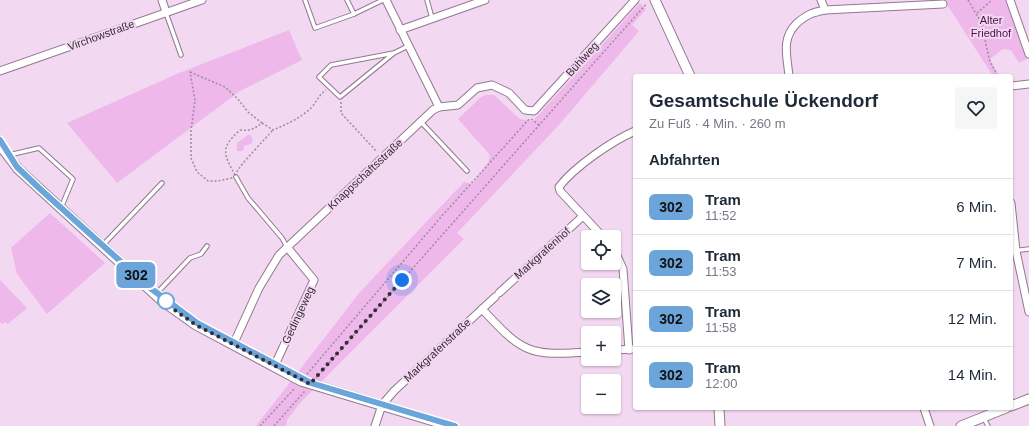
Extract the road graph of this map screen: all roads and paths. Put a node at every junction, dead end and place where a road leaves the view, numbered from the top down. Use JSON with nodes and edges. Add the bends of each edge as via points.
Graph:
{"nodes":[{"id":1,"x":162,"y":0,"type":"edge"},
{"id":2,"x":202,"y":0,"type":"edge"},
{"id":3,"x":305,"y":0,"type":"edge"},
{"id":4,"x":347,"y":0,"type":"edge"},
{"id":5,"x":383,"y":0,"type":"edge"},
{"id":6,"x":386,"y":0,"type":"edge"},
{"id":7,"x":426,"y":0,"type":"edge"},
{"id":8,"x":485,"y":0,"type":"edge"},
{"id":9,"x":635,"y":0,"type":"edge"},
{"id":10,"x":649,"y":0,"type":"edge"},
{"id":11,"x":655,"y":0,"type":"edge"},
{"id":12,"x":820,"y":0,"type":"edge"},
{"id":13,"x":894,"y":0,"type":"edge"},
{"id":14,"x":968,"y":0,"type":"edge"},
{"id":15,"x":992,"y":0,"type":"edge"},
{"id":16,"x":1010,"y":0,"type":"edge"},
{"id":17,"x":943,"y":4,"type":"dead end"},
{"id":18,"x":890,"y":7,"type":"junction"},
{"id":19,"x":825,"y":10,"type":"junction"},
{"id":20,"x":166,"y":12,"type":"junction"},
{"id":21,"x":977,"y":13,"type":"junction"},
{"id":22,"x":354,"y":14,"type":"junction"},
{"id":23,"x":432,"y":18,"type":"junction"},
{"id":24,"x":400,"y":30,"type":"junction"},
{"id":25,"x":408,"y":46,"type":"junction"},
{"id":26,"x":394,"y":54,"type":"junction"},
{"id":27,"x":1029,"y":54,"type":"edge"},
{"id":28,"x":181,"y":55,"type":"dead end"},
{"id":29,"x":0,"y":71,"type":"edge"},
{"id":30,"x":689,"y":74,"type":"edge"},
{"id":31,"x":789,"y":74,"type":"edge"},
{"id":32,"x":997,"y":74,"type":"edge"},
{"id":33,"x":1029,"y":84,"type":"edge"},
{"id":34,"x":1013,"y":86,"type":"edge"},
{"id":35,"x":328,"y":89,"type":"dead end"},
{"id":36,"x":340,"y":97,"type":"junction"},
{"id":37,"x":439,"y":107,"type":"junction"},
{"id":38,"x":528,"y":113,"type":"junction"},
{"id":39,"x":420,"y":122,"type":"junction"},
{"id":40,"x":262,"y":123,"type":"junction"},
{"id":41,"x":539,"y":125,"type":"junction"},
{"id":42,"x":273,"y":130,"type":"junction"},
{"id":43,"x":633,"y":132,"type":"edge"},
{"id":44,"x":0,"y":145,"type":"edge"},
{"id":45,"x":6,"y":155,"type":"junction"},
{"id":46,"x":382,"y":158,"type":"junction"},
{"id":47,"x":467,"y":171,"type":"dead end"},
{"id":48,"x":236,"y":177,"type":"junction"},
{"id":49,"x":162,"y":183,"type":"dead end"},
{"id":50,"x":60,"y":209,"type":"junction"},
{"id":51,"x":583,"y":216,"type":"junction"},
{"id":52,"x":596,"y":230,"type":"edge"},
{"id":53,"x":207,"y":246,"type":"dead end"},
{"id":54,"x":102,"y":247,"type":"junction"},
{"id":55,"x":287,"y":247,"type":"junction"},
{"id":56,"x":1029,"y":249,"type":"edge"},
{"id":57,"x":1013,"y":251,"type":"edge"},
{"id":58,"x":621,"y":264,"type":"edge"},
{"id":59,"x":498,"y":293,"type":"joint"},
{"id":60,"x":155,"y":295,"type":"junction"},
{"id":61,"x":482,"y":309,"type":"junction"},
{"id":62,"x":1029,"y":312,"type":"edge"},
{"id":63,"x":233,"y":345,"type":"junction"},
{"id":64,"x":632,"y":349,"type":"edge"},
{"id":65,"x":621,"y":350,"type":"edge"},
{"id":66,"x":581,"y":352,"type":"edge"},
{"id":67,"x":274,"y":367,"type":"junction"},
{"id":68,"x":306,"y":383,"type":"junction"},
{"id":69,"x":1029,"y":398,"type":"edge"},
{"id":70,"x":1013,"y":405,"type":"edge"},
{"id":71,"x":382,"y":406,"type":"junction"},
{"id":72,"x":718,"y":410,"type":"edge"},
{"id":73,"x":925,"y":410,"type":"edge"},
{"id":74,"x":1001,"y":410,"type":"edge"},
{"id":75,"x":984,"y":417,"type":"junction"},
{"id":76,"x":260,"y":426,"type":"edge"},
{"id":77,"x":274,"y":426,"type":"edge"},
{"id":78,"x":375,"y":426,"type":"edge"},
{"id":79,"x":450,"y":426,"type":"edge"},
{"id":80,"x":720,"y":426,"type":"edge"},
{"id":81,"x":930,"y":426,"type":"edge"},
{"id":82,"x":961,"y":426,"type":"edge"},
{"id":83,"x":988,"y":426,"type":"edge"}],
"edges":[{"from":1,"to":20,"type":"street"},
{"from":2,"to":20,"type":"street","name":"Virchowstraße"},
{"from":3,"to":22,"type":"lane","via":[[315,28]]},
{"from":4,"to":22,"type":"lane"},
{"from":5,"to":22,"type":"lane"},
{"from":6,"to":24,"type":"street"},
{"from":7,"to":23,"type":"lane"},
{"from":8,"to":23,"type":"street"},
{"from":9,"to":38,"type":"street","name":"Bühlweg","via":[[538,108]]},
{"from":10,"to":41,"type":"path"},
{"from":11,"to":30,"type":"main road"},
{"from":12,"to":19,"type":"street"},
{"from":13,"to":18,"type":"street"},
{"from":14,"to":21,"type":"path"},
{"from":15,"to":21,"type":"path"},
{"from":16,"to":27,"type":"street"},
{"from":17,"to":18,"type":"street"},
{"from":18,"to":19,"type":"street"},
{"from":19,"to":31,"type":"street","via":[[809,13],[788,34],[786,40]]},
{"from":20,"to":28,"type":"lane"},
{"from":20,"to":29,"type":"street","name":"Virchowstraße"},
{"from":21,"to":32,"type":"path","via":[[985,35],[990,62]]},
{"from":23,"to":24,"type":"street"},
{"from":24,"to":25,"type":"street"},
{"from":25,"to":26,"type":"lane"},
{"from":25,"to":37,"type":"street"},
{"from":26,"to":36,"type":"lane"},
{"from":26,"to":36,"type":"lane","via":[[331,65],[319,77]]},
{"from":33,"to":34,"type":"street"},
{"from":35,"to":42,"type":"path","via":[[319,94],[312,107],[293,122]]},
{"from":36,"to":46,"type":"path","via":[[341,113]]},
{"from":37,"to":38,"type":"street","via":[[458,104],[477,88],[492,86],[509,93]]},
{"from":37,"to":39,"type":"street","name":"Knappschaftsstraße"},
{"from":38,"to":41,"type":"path"},
{"from":38,"to":68,"type":"path","via":[[379,288]]},
{"from":39,"to":46,"type":"street","name":"Knappschaftsstraße"},
{"from":39,"to":47,"type":"lane"},
{"from":40,"to":42,"type":"path"},
{"from":40,"to":48,"type":"path","via":[[255,129],[240,130],[227,142],[225,156]]},
{"from":40,"to":48,"type":"path","via":[[225,87],[190,72],[195,100],[191,158],[197,172],[208,181]]},
{"from":41,"to":68,"type":"path"},
{"from":42,"to":48,"type":"path","via":[[238,168]]},
{"from":43,"to":51,"type":"street","via":[[599,152],[560,186],[560,191]]},
{"from":44,"to":45,"type":"main road"},
{"from":45,"to":50,"type":"main road"},
{"from":45,"to":50,"type":"lane","via":[[39,148],[73,179]]},
{"from":46,"to":55,"type":"street","name":"Knappschaftsstraße"},
{"from":48,"to":55,"type":"lane","via":[[248,198]]},
{"from":49,"to":54,"type":"lane"},
{"from":50,"to":54,"type":"main road"},
{"from":51,"to":52,"type":"street"},
{"from":51,"to":59,"type":"street","name":"Markgrafenhof"},
{"from":53,"to":60,"type":"lane","via":[[201,254],[190,258]]},
{"from":54,"to":60,"type":"main road"},
{"from":55,"to":63,"type":"street","name":"Knappschaftsstraße","via":[[271,266]]},
{"from":55,"to":67,"type":"street","name":"Gedingeweg","via":[[314,280]]},
{"from":56,"to":57,"type":"lane"},
{"from":57,"to":62,"type":"street"},
{"from":58,"to":64,"type":"street"},
{"from":59,"to":61,"type":"street","name":"Markgrafenstraße"},
{"from":60,"to":63,"type":"main road","via":[[180,315]]},
{"from":61,"to":66,"type":"street","via":[[505,334],[521,346],[546,354]]},
{"from":61,"to":71,"type":"street","name":"Markgrafenstraße","via":[[402,382]]},
{"from":63,"to":67,"type":"main road"},
{"from":64,"to":65,"type":"street"},
{"from":67,"to":68,"type":"main road"},
{"from":68,"to":71,"type":"main road"},
{"from":68,"to":76,"type":"path"},
{"from":68,"to":77,"type":"path"},
{"from":69,"to":70,"type":"main road"},
{"from":71,"to":78,"type":"street"},
{"from":71,"to":79,"type":"main road"},
{"from":72,"to":80,"type":"main road"},
{"from":73,"to":81,"type":"street"},
{"from":74,"to":75,"type":"main road"},
{"from":75,"to":82,"type":"main road"},
{"from":75,"to":83,"type":"lane"}]}
